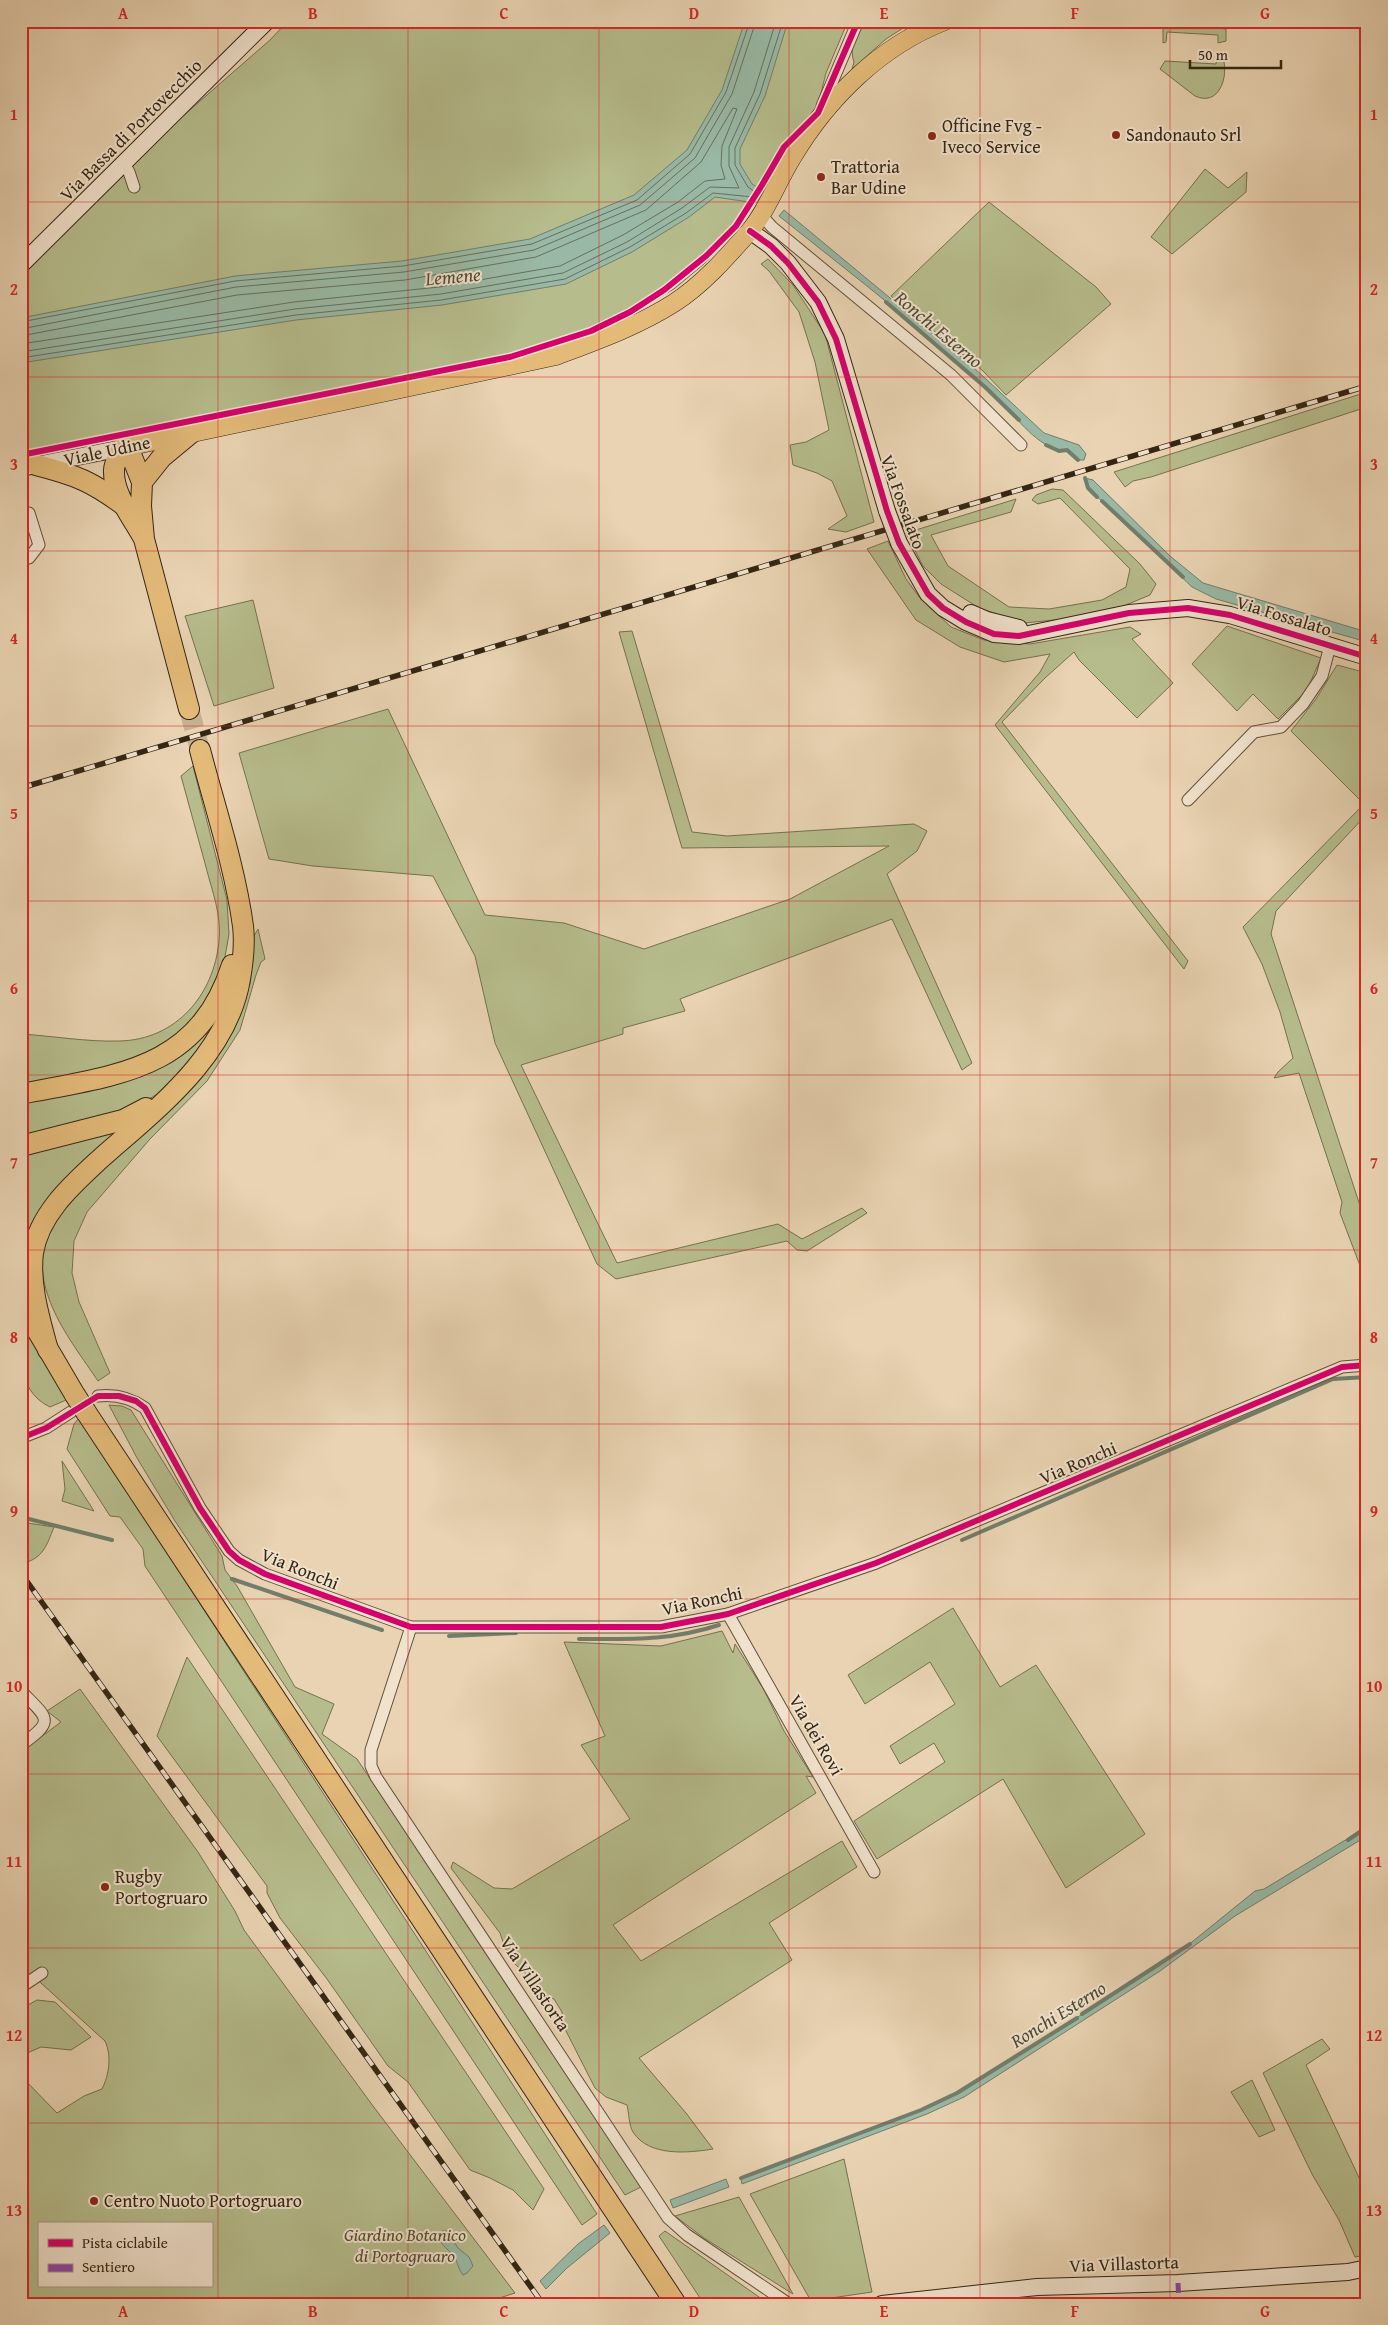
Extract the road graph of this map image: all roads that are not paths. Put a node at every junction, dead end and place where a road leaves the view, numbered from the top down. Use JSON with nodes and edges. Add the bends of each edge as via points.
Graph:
{"nodes":[{"id":1,"x":267,"y":21,"type":"edge"},
{"id":2,"x":858,"y":21,"type":"edge"},
{"id":3,"x":945,"y":21,"type":"edge"},
{"id":4,"x":806,"y":137,"type":"junction"},
{"id":5,"x":124,"y":164,"type":"junction"},
{"id":6,"x":134,"y":187,"type":"dead end"},
{"id":7,"x":761,"y":215,"type":"junction"},
{"id":8,"x":750,"y":231,"type":"junction"},
{"id":9,"x":21,"y":265,"type":"edge"},
{"id":10,"x":191,"y":433,"type":"junction"},
{"id":11,"x":1020,"y":445,"type":"dead end"},
{"id":12,"x":122,"y":448,"type":"junction"},
{"id":13,"x":29,"y":466,"type":"edge"},
{"id":14,"x":142,"y":482,"type":"junction"},
{"id":15,"x":126,"y":508,"type":"junction"},
{"id":16,"x":29,"y":512,"type":"dead end"},
{"id":17,"x":144,"y":539,"type":"junction"},
{"id":18,"x":21,"y":560,"type":"edge"},
{"id":19,"x":1330,"y":646,"type":"junction"},
{"id":20,"x":1367,"y":657,"type":"edge"},
{"id":21,"x":190,"y":709,"type":"tunnel mouth"},
{"id":22,"x":200,"y":750,"type":"tunnel mouth"},
{"id":23,"x":1188,"y":800,"type":"dead end"},
{"id":24,"x":231,"y":869,"type":"junction"},
{"id":25,"x":186,"y":1079,"type":"junction"},
{"id":26,"x":21,"y":1094,"type":"edge"},
{"id":27,"x":21,"y":1146,"type":"edge"},
{"id":28,"x":21,"y":1303,"type":"edge"},
{"id":29,"x":48,"y":1350,"type":"junction"},
{"id":30,"x":1367,"y":1365,"type":"edge"},
{"id":31,"x":98,"y":1396,"type":"dead end"},
{"id":32,"x":78,"y":1406,"type":"junction"},
{"id":33,"x":21,"y":1438,"type":"edge"},
{"id":34,"x":728,"y":1614,"type":"junction"},
{"id":35,"x":411,"y":1627,"type":"junction"},
{"id":36,"x":21,"y":1691,"type":"edge"},
{"id":37,"x":21,"y":1745,"type":"edge"},
{"id":38,"x":874,"y":1872,"type":"dead end"},
{"id":39,"x":42,"y":1973,"type":"dead end"},
{"id":40,"x":21,"y":1987,"type":"edge"},
{"id":41,"x":1367,"y":2268,"type":"edge"},
{"id":42,"x":676,"y":2304,"type":"edge"},
{"id":43,"x":790,"y":2304,"type":"edge"},
{"id":44,"x":882,"y":2304,"type":"edge"}],
"edges":[{"from":1,"to":5,"type":"street","name":"Via Bassa di Portovecchio"},
{"from":2,"to":4,"type":"street","via":[[829,92]]},
{"from":3,"to":4,"type":"main road","name":"Viale Udine","via":[[887,52],[843,89]]},
{"from":4,"to":7,"type":"main road","name":"Viale Udine"},
{"from":5,"to":6,"type":"street"},
{"from":5,"to":9,"type":"street","name":"Via Bassa di Portovecchio"},
{"from":7,"to":8,"type":"main road","name":"Viale Udine"},
{"from":7,"to":11,"type":"street","via":[[951,375]]},
{"from":8,"to":10,"type":"main road","name":"Viale Udine","via":[[715,269],[674,303],[615,333],[556,356]]},
{"from":8,"to":19,"type":"street","name":"Via Fossalato","bridge":true,"via":[[771,246],[818,302],[836,338],[899,543],[916,575],[943,608],[994,634],[1019,636],[1129,613],[1188,608],[1230,615]]},
{"from":10,"to":12,"type":"main road","name":"Viale Udine"},
{"from":10,"to":14,"type":"highway","via":[[162,457]]},
{"from":12,"to":13,"type":"street","name":"Viale Udine"},
{"from":12,"to":14,"type":"highway","via":[[132,457]]},
{"from":12,"to":15,"type":"highway","via":[[114,469],[116,485]]},
{"from":13,"to":15,"type":"highway","via":[[65,472],[90,482]]},
{"from":14,"to":17,"type":"highway"},
{"from":15,"to":17,"type":"highway"},
{"from":16,"to":18,"type":"street","via":[[39,544],[30,558]]},
{"from":17,"to":21,"type":"highway"},
{"from":19,"to":20,"type":"street","name":"Via Fossalato"},
{"from":19,"to":23,"type":"street","via":[[1322,676],[1303,704],[1281,727],[1254,732]]},
{"from":22,"to":24,"type":"highway"},
{"from":24,"to":25,"type":"highway","via":[[243,928],[240,981],[228,1020]]},
{"from":24,"to":26,"type":"highway","via":[[238,929],[236,944],[228,977],[206,1020],[175,1048],[144,1065]]},
{"from":25,"to":27,"type":"highway","via":[[123,1120]]},
{"from":25,"to":29,"type":"highway","via":[[75,1182],[41,1226],[33,1253],[33,1271]]},
{"from":28,"to":29,"type":"highway"},
{"from":29,"to":32,"type":"highway"},
{"from":30,"to":34,"type":"street","name":"Via Ronchi","via":[[1342,1367],[876,1563]]},
{"from":31,"to":35,"type":"street","name":"Via Ronchi","via":[[120,1396],[145,1408],[200,1508],[229,1551],[239,1560],[264,1574]]},
{"from":32,"to":33,"type":"street","via":[[46,1428]]},
{"from":32,"to":42,"type":"highway"},
{"from":34,"to":35,"type":"street","name":"Via Ronchi","via":[[661,1626]]},
{"from":34,"to":38,"type":"street","name":"Via dei Rovi"},
{"from":35,"to":43,"type":"street","name":"Via Villastorta","via":[[371,1750],[371,1766],[376,1777],[668,2218],[687,2235]]},
{"from":36,"to":37,"type":"street","via":[[42,1712],[45,1720],[44,1727]]},
{"from":39,"to":40,"type":"street"},
{"from":41,"to":44,"type":"street","name":"Via Villastorta","via":[[1348,2272],[1188,2282],[1037,2287]]}]}
